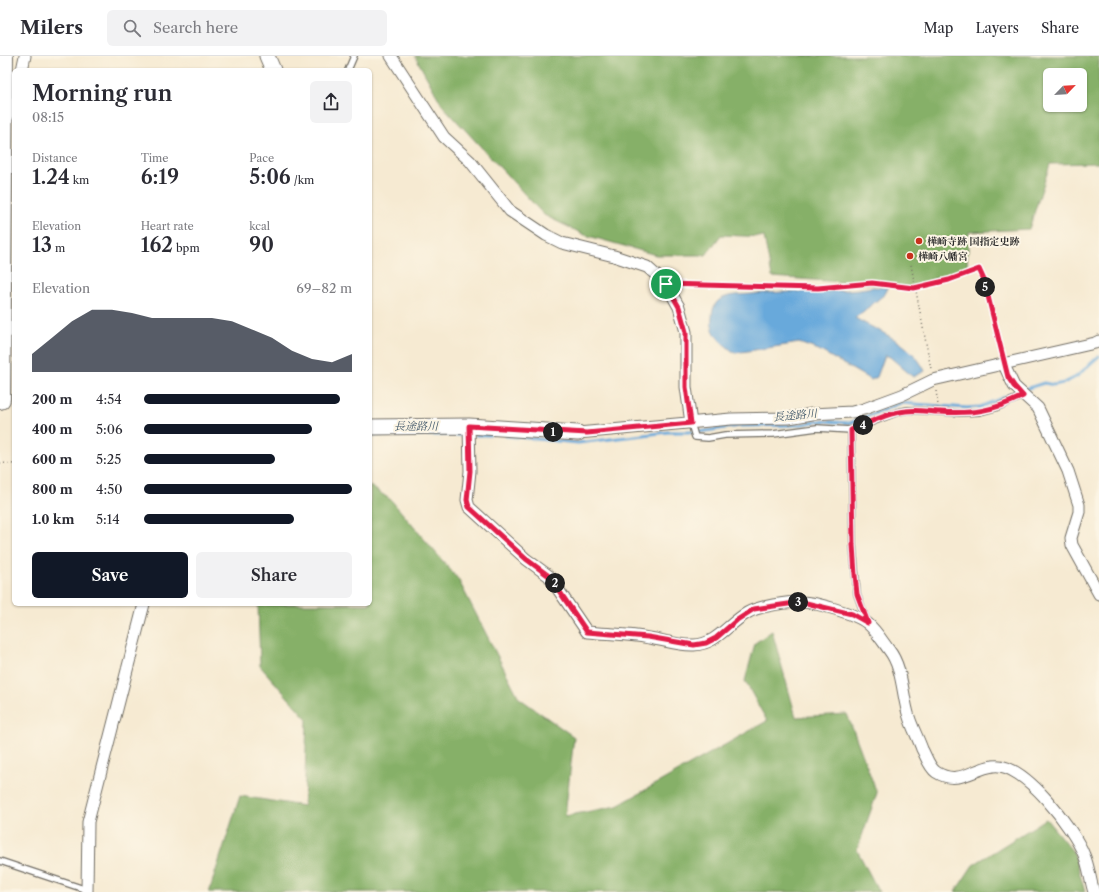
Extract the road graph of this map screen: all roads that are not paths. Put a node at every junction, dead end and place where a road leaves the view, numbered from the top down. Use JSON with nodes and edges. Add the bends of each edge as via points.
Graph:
{"nodes":[{"id":1,"x":3,"y":56,"type":"edge"},
{"id":2,"x":25,"y":56,"type":"edge"},
{"id":3,"x":267,"y":56,"type":"edge"},
{"id":4,"x":354,"y":56,"type":"edge"},
{"id":5,"x":391,"y":56,"type":"edge"},
{"id":6,"x":22,"y":68,"type":"edge"},
{"id":7,"x":272,"y":68,"type":"edge"},
{"id":8,"x":349,"y":68,"type":"edge"},
{"id":9,"x":12,"y":108,"type":"edge"},
{"id":10,"x":2,"y":125,"type":"junction"},
{"id":11,"x":0,"y":195,"type":"edge"},
{"id":12,"x":5,"y":330,"type":"edge"},
{"id":13,"x":1099,"y":341,"type":"edge"},
{"id":14,"x":1004,"y":365,"type":"junction"},
{"id":15,"x":0,"y":388,"type":"edge"},
{"id":16,"x":1023,"y":396,"type":"junction"},
{"id":17,"x":0,"y":399,"type":"edge"},
{"id":18,"x":691,"y":423,"type":"junction"},
{"id":19,"x":469,"y":426,"type":"junction"},
{"id":20,"x":372,"y":427,"type":"edge"},
{"id":21,"x":851,"y":430,"type":"junction"},
{"id":22,"x":578,"y":433,"type":"joint"},
{"id":23,"x":1099,"y":594,"type":"edge"},
{"id":24,"x":143,"y":606,"type":"edge"},
{"id":25,"x":868,"y":623,"type":"junction"},
{"id":26,"x":0,"y":861,"type":"edge"},
{"id":27,"x":87,"y":891,"type":"edge"},
{"id":28,"x":1094,"y":892,"type":"edge"}],
"edges":[{"from":1,"to":10,"type":"highway"},
{"from":2,"to":6,"type":"street"},
{"from":3,"to":7,"type":"street"},
{"from":4,"to":8,"type":"lane"},
{"from":5,"to":18,"type":"street","via":[[444,137],[470,161],[510,211],[562,243],[614,256],[647,268],[666,284],[679,307],[686,332],[686,387]]},
{"from":9,"to":10,"type":"street"},
{"from":10,"to":11,"type":"highway"},
{"from":11,"to":12,"type":"highway"},
{"from":12,"to":15,"type":"highway"},
{"from":13,"to":14,"type":"street"},
{"from":14,"to":16,"type":"street","via":[[1014,386]]},
{"from":14,"to":18,"type":"street","via":[[933,380],[864,410]]},
{"from":15,"to":17,"type":"highway"},
{"from":16,"to":21,"type":"lane","via":[[980,412],[908,410]]},
{"from":16,"to":23,"type":"street","via":[[1038,408],[1068,471],[1079,505],[1071,538],[1072,544]]},
{"from":18,"to":21,"type":"lane","via":[[695,437],[699,438],[787,433],[816,428]]},
{"from":18,"to":22,"type":"street"},
{"from":19,"to":20,"type":"street"},
{"from":19,"to":22,"type":"street"},
{"from":19,"to":25,"type":"street","via":[[469,507],[520,554],[549,576],[587,632],[648,637],[694,645],[716,638],[754,609],[802,602],[852,614]]},
{"from":21,"to":25,"type":"lane","via":[[853,552],[857,594]]},
{"from":24,"to":27,"type":"street","via":[[88,822]]},
{"from":25,"to":28,"type":"street","via":[[896,662],[909,718],[934,771],[952,778],[972,775],[992,766],[1001,766],[1010,769],[1034,786],[1073,834],[1085,856]]},
{"from":26,"to":27,"type":"lane"}]}
